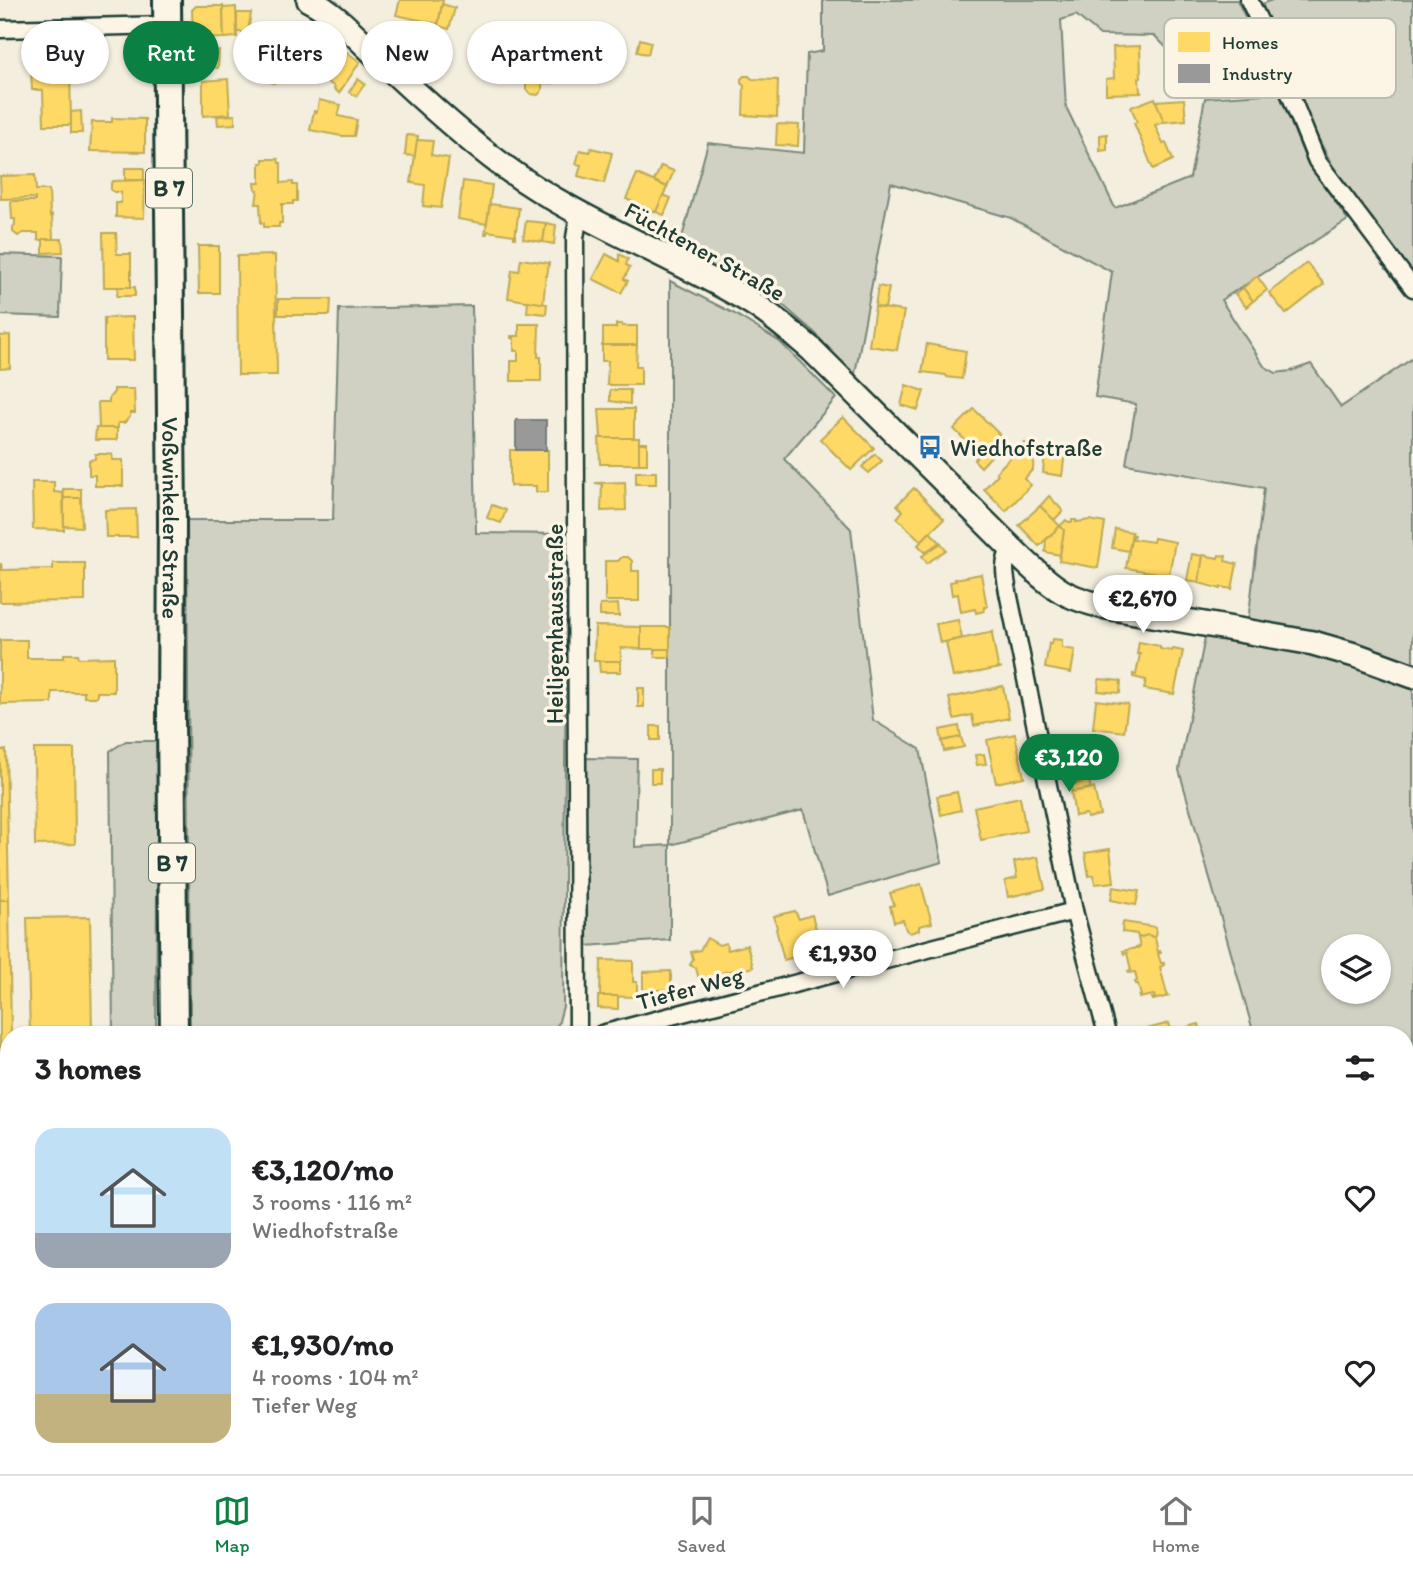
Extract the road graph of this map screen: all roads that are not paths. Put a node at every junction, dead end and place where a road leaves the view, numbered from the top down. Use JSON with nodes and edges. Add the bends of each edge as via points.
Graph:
{"nodes":[{"id":1,"x":309,"y":0,"type":"edge"},
{"id":2,"x":1249,"y":0,"type":"edge"},
{"id":3,"x":167,"y":13,"type":"edge"},
{"id":4,"x":1258,"y":18,"type":"edge"},
{"id":5,"x":0,"y":29,"type":"edge"},
{"id":6,"x":1292,"y":98,"type":"edge"},
{"id":7,"x":579,"y":213,"type":"junction"},
{"id":8,"x":1413,"y":288,"type":"edge"},
{"id":9,"x":1011,"y":548,"type":"junction"},
{"id":10,"x":1413,"y":676,"type":"edge"},
{"id":11,"x":1074,"y":911,"type":"junction"},
{"id":12,"x":174,"y":1026,"type":"edge"},
{"id":13,"x":578,"y":1026,"type":"edge"},
{"id":14,"x":633,"y":1026,"type":"edge"},
{"id":15,"x":1105,"y":1026,"type":"edge"}],
"edges":[{"from":1,"to":7,"type":"street","name":"Füchtener Straße","via":[[501,164]]},
{"from":2,"to":4,"type":"street"},
{"from":3,"to":5,"type":"street"},
{"from":3,"to":12,"type":"main road","name":"Voßwinkeler Straße","number":"B 7"},
{"from":6,"to":8,"type":"street","via":[[1317,161]]},
{"from":7,"to":9,"type":"street","name":"Füchtener Straße","via":[[752,303],[782,324]]},
{"from":7,"to":13,"type":"street","name":"Heiligenhausstraße","via":[[575,238]]},
{"from":9,"to":10,"type":"street","name":"Füchtener Straße","via":[[1042,577],[1080,600],[1296,639]]},
{"from":9,"to":11,"type":"street","via":[[1004,569]]},
{"from":11,"to":14,"type":"street","name":"Tiefer Weg"},
{"from":11,"to":15,"type":"street"}]}
